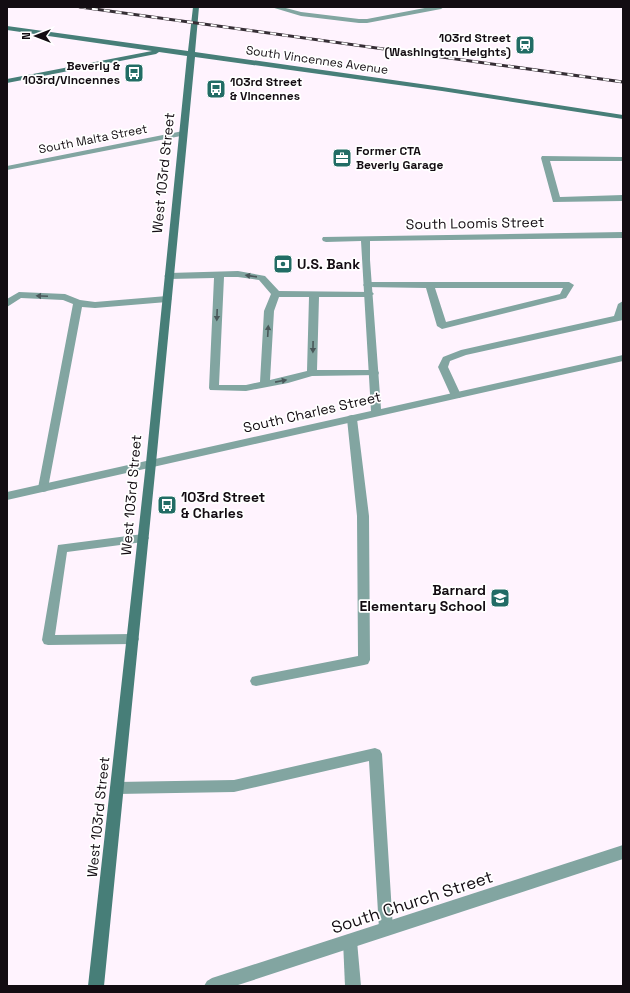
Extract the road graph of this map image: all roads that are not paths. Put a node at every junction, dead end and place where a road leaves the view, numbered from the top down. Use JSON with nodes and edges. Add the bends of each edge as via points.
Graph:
{"nodes":[{"id":1,"x":196,"y":7,"type":"edge"},
{"id":2,"x":274,"y":7,"type":"edge"},
{"id":3,"x":441,"y":7,"type":"edge"},
{"id":4,"x":7,"y":28,"type":"edge"},
{"id":5,"x":165,"y":51,"type":"junction"},
{"id":6,"x":190,"y":54,"type":"junction"},
{"id":7,"x":7,"y":81,"type":"edge"},
{"id":8,"x":623,"y":117,"type":"edge"},
{"id":9,"x":183,"y":133,"type":"junction"},
{"id":10,"x":623,"y":159,"type":"edge"},
{"id":11,"x":7,"y":169,"type":"edge"},
{"id":12,"x":623,"y":198,"type":"edge"},
{"id":13,"x":623,"y":235,"type":"edge"},
{"id":14,"x":326,"y":239,"type":"dead end"},
{"id":15,"x":365,"y":239,"type":"junction"},
{"id":16,"x":169,"y":276,"type":"junction"},
{"id":17,"x":218,"y":276,"type":"junction"},
{"id":18,"x":430,"y":285,"type":"junction"},
{"id":19,"x":368,"y":289,"type":"junction"},
{"id":20,"x":276,"y":294,"type":"junction"},
{"id":21,"x":314,"y":294,"type":"junction"},
{"id":22,"x":167,"y":299,"type":"junction"},
{"id":23,"x":78,"y":303,"type":"junction"},
{"id":24,"x":7,"y":304,"type":"edge"},
{"id":25,"x":623,"y":304,"type":"edge"},
{"id":26,"x":621,"y":318,"type":"edge"},
{"id":27,"x":623,"y":358,"type":"edge"},
{"id":28,"x":312,"y":372,"type":"junction"},
{"id":29,"x":374,"y":373,"type":"junction"},
{"id":30,"x":265,"y":384,"type":"junction"},
{"id":31,"x":456,"y":395,"type":"junction"},
{"id":32,"x":376,"y":414,"type":"junction"},
{"id":33,"x":352,"y":419,"type":"junction"},
{"id":34,"x":151,"y":463,"type":"junction"},
{"id":35,"x":43,"y":488,"type":"junction"},
{"id":36,"x":7,"y":496,"type":"edge"},
{"id":37,"x":143,"y":538,"type":"junction"},
{"id":38,"x":133,"y":639,"type":"junction"},
{"id":39,"x":256,"y":682,"type":"dead end"},
{"id":40,"x":117,"y":788,"type":"junction"},
{"id":41,"x":623,"y":852,"type":"edge"},
{"id":42,"x":386,"y":929,"type":"junction"},
{"id":43,"x":350,"y":941,"type":"junction"},
{"id":44,"x":96,"y":986,"type":"edge"},
{"id":45,"x":212,"y":986,"type":"edge"},
{"id":46,"x":353,"y":986,"type":"edge"}],
"edges":[{"from":1,"to":6,"type":"main road","name":"West 103rd Street"},
{"from":2,"to":3,"type":"street","via":[[359,21]]},
{"from":4,"to":5,"type":"main road","name":"South Vincennes Avenue"},
{"from":5,"to":6,"type":"main road","name":"South Vincennes Avenue"},
{"from":5,"to":7,"type":"main road"},
{"from":6,"to":8,"type":"main road","name":"South Vincennes Avenue"},
{"from":6,"to":9,"type":"main road","name":"West 103rd Street"},
{"from":9,"to":11,"type":"street","name":"South Malta Street"},
{"from":9,"to":16,"type":"main road","name":"West 103rd Street"},
{"from":10,"to":12,"type":"street","via":[[544,158],[556,200]]},
{"from":13,"to":15,"type":"street","name":"South Loomis Street"},
{"from":14,"to":15,"type":"street","name":"South Loomis Street"},
{"from":15,"to":19,"type":"street"},
{"from":16,"to":17,"type":"street"},
{"from":16,"to":22,"type":"main road","name":"West 103rd Street"},
{"from":20,"to":17,"type":"street","one_way":true,"via":[[262,278],[238,274]]},
{"from":17,"to":30,"type":"street","one_way":true,"via":[[214,388],[246,388]]},
{"from":18,"to":18,"type":"street","via":[[508,285],[570,285],[563,296],[442,326]]},
{"from":18,"to":19,"type":"street"},
{"from":19,"to":21,"type":"street"},
{"from":19,"to":29,"type":"street"},
{"from":20,"to":21,"type":"street"},
{"from":30,"to":20,"type":"street","one_way":true,"via":[[269,311]]},
{"from":21,"to":28,"type":"street","one_way":true},
{"from":22,"to":23,"type":"street","via":[[95,305]]},
{"from":22,"to":34,"type":"main road","name":"West 103rd Street"},
{"from":23,"to":24,"type":"street","one_way":true,"via":[[65,297],[19,295]]},
{"from":23,"to":35,"type":"street"},
{"from":25,"to":26,"type":"street"},
{"from":26,"to":31,"type":"street","via":[[464,352],[446,359],[443,367]]},
{"from":27,"to":31,"type":"street","name":"South Charles Street"},
{"from":28,"to":29,"type":"street"},
{"from":30,"to":28,"type":"street","one_way":true},
{"from":29,"to":32,"type":"street"},
{"from":31,"to":32,"type":"street","name":"South Charles Street"},
{"from":32,"to":33,"type":"street","name":"South Charles Street"},
{"from":33,"to":34,"type":"street","name":"South Charles Street"},
{"from":33,"to":39,"type":"street","via":[[363,516],[364,660]]},
{"from":34,"to":35,"type":"street","name":"South Charles Street"},
{"from":34,"to":37,"type":"main road","name":"West 103rd Street"},
{"from":35,"to":36,"type":"street","name":"South Charles Street"},
{"from":37,"to":38,"type":"main road","name":"West 103rd Street"},
{"from":37,"to":38,"type":"street","via":[[62,548],[48,640]]},
{"from":38,"to":40,"type":"main road","name":"West 103rd Street"},
{"from":40,"to":42,"type":"street","via":[[234,786],[375,754]]},
{"from":40,"to":44,"type":"main road","name":"West 103rd Street"},
{"from":41,"to":42,"type":"street","name":"South Church Street"},
{"from":42,"to":43,"type":"street","name":"South Church Street"},
{"from":43,"to":45,"type":"street","name":"South Church Street"},
{"from":43,"to":46,"type":"street"}]}
